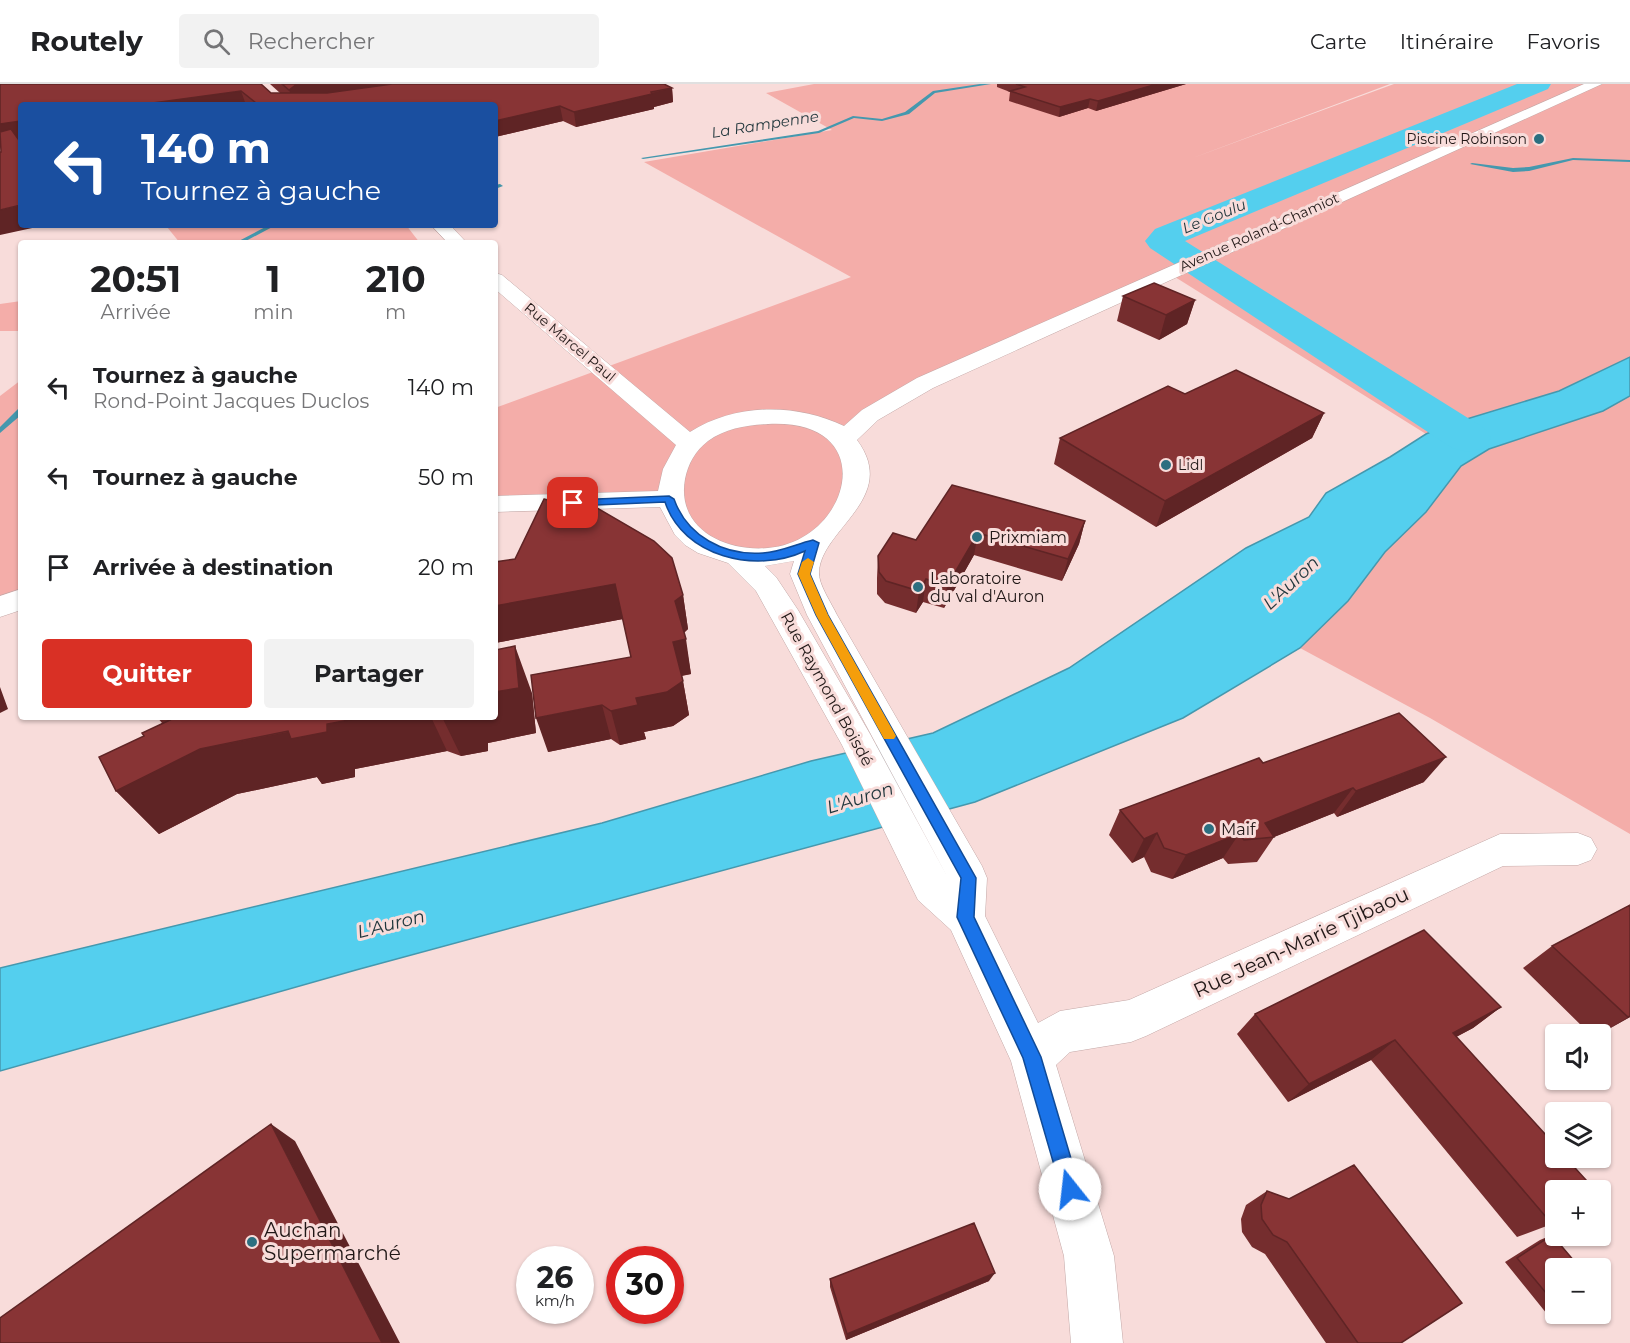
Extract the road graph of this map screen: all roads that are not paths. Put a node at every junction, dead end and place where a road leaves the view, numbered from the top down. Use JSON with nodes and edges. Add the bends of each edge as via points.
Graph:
{"nodes":[{"id":1,"x":1595,"y":84,"type":"edge"},
{"id":2,"x":443,"y":228,"type":"edge"},
{"id":3,"x":455,"y":240,"type":"edge"},
{"id":4,"x":498,"y":282,"type":"edge"},
{"id":5,"x":925,"y":383,"type":"junction"},
{"id":6,"x":646,"y":405,"type":"junction"},
{"id":7,"x":801,"y":419,"type":"junction"},
{"id":8,"x":721,"y":425,"type":"junction"},
{"id":9,"x":843,"y":440,"type":"junction"},
{"id":10,"x":690,"y":444,"type":"junction"},
{"id":11,"x":669,"y":499,"type":"junction"},
{"id":12,"x":498,"y":504,"type":"edge"},
{"id":13,"x":813,"y":543,"type":"junction"},
{"id":14,"x":738,"y":556,"type":"junction"},
{"id":15,"x":18,"y":600,"type":"edge"},
{"id":16,"x":0,"y":607,"type":"edge"},
{"id":17,"x":874,"y":740,"type":"junction"},
{"id":18,"x":1578,"y":849,"type":"dead end"},
{"id":19,"x":967,"y":898,"type":"junction"},
{"id":20,"x":1032,"y":1057,"type":"junction"},
{"id":21,"x":1097,"y":1343,"type":"edge"}],
"edges":[{"from":1,"to":5,"type":"street","name":"Avenue Roland-Chamiot"},
{"from":2,"to":3,"type":"street"},
{"from":4,"to":6,"type":"street","name":"Rue Marcel Paul"},
{"from":5,"to":7,"type":"street","name":"Avenue Roland-Chamiot"},
{"from":5,"to":9,"type":"street","name":"Avenue Roland-Chamiot","via":[[870,415]]},
{"from":6,"to":8,"type":"street","name":"Rue Marcel Paul","via":[[674,419]]},
{"from":6,"to":10,"type":"street","name":"Rue Marcel Paul"},
{"from":7,"to":8,"type":"street","via":[[760,417]]},
{"from":7,"to":9,"type":"street","via":[[830,429]]},
{"from":8,"to":10,"type":"street"},
{"from":9,"to":13,"type":"street","via":[[857,463],[854,492],[841,516]]},
{"from":10,"to":11,"type":"street","via":[[677,464]]},
{"from":11,"to":12,"type":"street"},
{"from":11,"to":14,"type":"street","via":[[675,517],[687,532],[708,546]]},
{"from":13,"to":14,"type":"street","via":[[796,551],[763,557]]},
{"from":13,"to":17,"type":"street","name":"Rue Raymond Boisdé","via":[[804,574]]},
{"from":14,"to":17,"type":"street","name":"Rue Raymond Boisdé","via":[[766,584]]},
{"from":15,"to":16,"type":"street"},
{"from":17,"to":19,"type":"street","name":"Rue Raymond Boisdé"},
{"from":17,"to":19,"type":"street","name":"Rue Raymond Boisdé","via":[[932,888]]},
{"from":18,"to":20,"type":"street","name":"Rue Jean-Marie Tjibaou","via":[[1500,849],[1131,1021],[1060,1032]]},
{"from":19,"to":20,"type":"street","name":"Rue Raymond Boisdé"},
{"from":20,"to":21,"type":"street","name":"Rue Raymond Boisdé","via":[[1089,1256]]}]}
